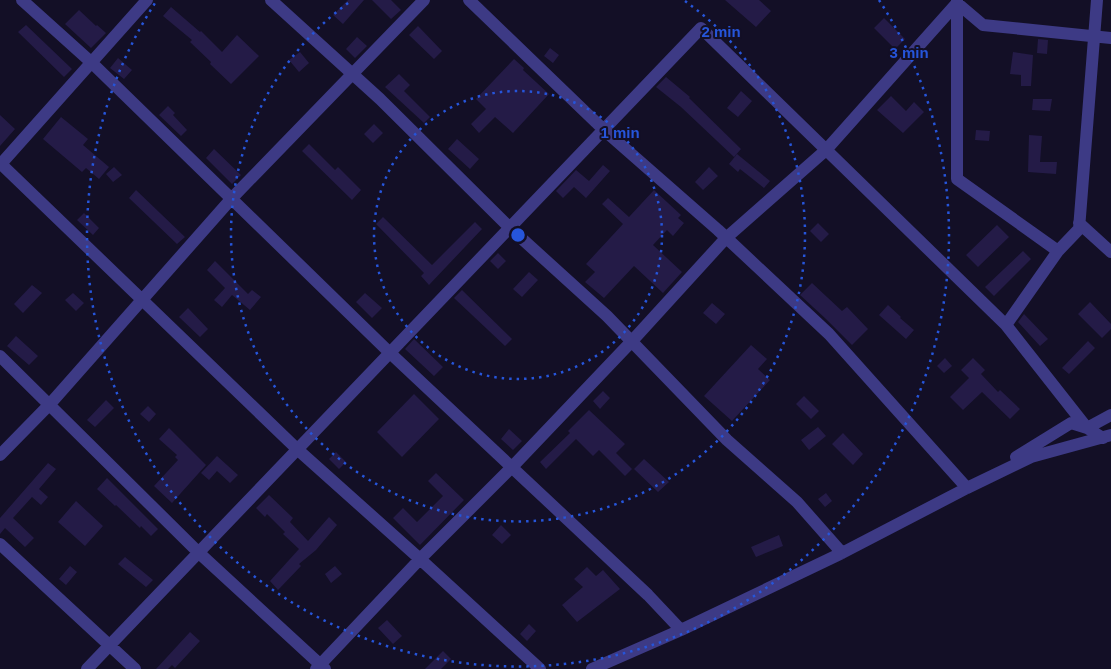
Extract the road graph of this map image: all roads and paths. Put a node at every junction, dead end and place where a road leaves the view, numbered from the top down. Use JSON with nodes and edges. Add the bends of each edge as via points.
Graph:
{"nodes":[{"id":1,"x":22,"y":0,"type":"edge"},
{"id":2,"x":147,"y":0,"type":"edge"},
{"id":3,"x":271,"y":0,"type":"edge"},
{"id":4,"x":424,"y":0,"type":"edge"},
{"id":5,"x":469,"y":0,"type":"edge"},
{"id":6,"x":1097,"y":0,"type":"edge"},
{"id":7,"x":957,"y":2,"type":"edge"},
{"id":8,"x":1094,"y":35,"type":"junction"},
{"id":9,"x":1111,"y":38,"type":"edge"},
{"id":10,"x":92,"y":63,"type":"junction"},
{"id":11,"x":352,"y":74,"type":"junction"},
{"id":12,"x":604,"y":130,"type":"junction"},
{"id":13,"x":826,"y":150,"type":"junction"},
{"id":14,"x":0,"y":164,"type":"edge"},
{"id":15,"x":232,"y":198,"type":"junction"},
{"id":16,"x":1079,"y":223,"type":"junction"},
{"id":17,"x":509,"y":227,"type":"junction"},
{"id":18,"x":726,"y":238,"type":"junction"},
{"id":19,"x":1058,"y":251,"type":"junction"},
{"id":20,"x":1111,"y":252,"type":"edge"},
{"id":21,"x":143,"y":300,"type":"junction"},
{"id":22,"x":1006,"y":325,"type":"junction"},
{"id":23,"x":632,"y":341,"type":"junction"},
{"id":24,"x":389,"y":352,"type":"junction"},
{"id":25,"x":0,"y":356,"type":"edge"},
{"id":26,"x":50,"y":404,"type":"junction"},
{"id":27,"x":1111,"y":415,"type":"edge"},
{"id":28,"x":1087,"y":428,"type":"junction"},
{"id":29,"x":1107,"y":436,"type":"edge"},
{"id":30,"x":297,"y":449,"type":"junction"},
{"id":31,"x":0,"y":455,"type":"edge"},
{"id":32,"x":512,"y":467,"type":"junction"},
{"id":33,"x":968,"y":488,"type":"junction"},
{"id":34,"x":0,"y":544,"type":"edge"},
{"id":35,"x":198,"y":552,"type":"junction"},
{"id":36,"x":842,"y":553,"type":"junction"},
{"id":37,"x":420,"y":559,"type":"junction"},
{"id":38,"x":681,"y":630,"type":"junction"},
{"id":39,"x":109,"y":646,"type":"junction"},
{"id":40,"x":321,"y":667,"type":"edge"},
{"id":41,"x":87,"y":669,"type":"edge"},
{"id":42,"x":135,"y":669,"type":"edge"},
{"id":43,"x":540,"y":669,"type":"edge"},
{"id":44,"x":592,"y":669,"type":"edge"}],
"edges":[{"from":1,"to":10,"type":"street"},
{"from":2,"to":10,"type":"street"},
{"from":3,"to":11,"type":"street"},
{"from":4,"to":11,"type":"street"},
{"from":5,"to":12,"type":"street"},
{"from":6,"to":8,"type":"street"},
{"from":7,"to":8,"type":"street","via":[[983,25]]},
{"from":7,"to":13,"type":"street"},
{"from":7,"to":19,"type":"street","via":[[957,178]]},
{"from":8,"to":9,"type":"street"},
{"from":8,"to":16,"type":"street"},
{"from":10,"to":14,"type":"street"},
{"from":10,"to":15,"type":"street"},
{"from":11,"to":15,"type":"street"},
{"from":11,"to":17,"type":"street"},
{"from":12,"to":13,"type":"street","via":[[700,28]]},
{"from":12,"to":17,"type":"street"},
{"from":12,"to":18,"type":"street"},
{"from":13,"to":18,"type":"street"},
{"from":13,"to":22,"type":"street"},
{"from":14,"to":21,"type":"street"},
{"from":15,"to":21,"type":"street"},
{"from":15,"to":24,"type":"street"},
{"from":16,"to":19,"type":"street","via":[[1078,229]]},
{"from":16,"to":20,"type":"street"},
{"from":17,"to":23,"type":"street"},
{"from":17,"to":24,"type":"street"},
{"from":18,"to":23,"type":"street"},
{"from":18,"to":33,"type":"street","via":[[829,334]]},
{"from":19,"to":22,"type":"street"},
{"from":21,"to":26,"type":"street"},
{"from":21,"to":30,"type":"street"},
{"from":22,"to":28,"type":"street"},
{"from":23,"to":32,"type":"street"},
{"from":23,"to":36,"type":"street","via":[[727,440],[797,502]]},
{"from":24,"to":30,"type":"street"},
{"from":24,"to":32,"type":"street"},
{"from":25,"to":26,"type":"street"},
{"from":26,"to":31,"type":"street"},
{"from":26,"to":35,"type":"street"},
{"from":27,"to":28,"type":"street"},
{"from":28,"to":29,"type":"street"},
{"from":28,"to":33,"type":"street","via":[[1071,423]]},
{"from":29,"to":33,"type":"street","via":[[1031,457]]},
{"from":30,"to":35,"type":"street"},
{"from":30,"to":37,"type":"street"},
{"from":32,"to":37,"type":"street"},
{"from":32,"to":38,"type":"street"},
{"from":33,"to":36,"type":"street"},
{"from":34,"to":39,"type":"street"},
{"from":35,"to":39,"type":"street"},
{"from":35,"to":40,"type":"street"},
{"from":36,"to":38,"type":"street"},
{"from":37,"to":40,"type":"street"},
{"from":37,"to":43,"type":"street"},
{"from":38,"to":44,"type":"street"},
{"from":39,"to":41,"type":"street"},
{"from":39,"to":42,"type":"street"}]}
